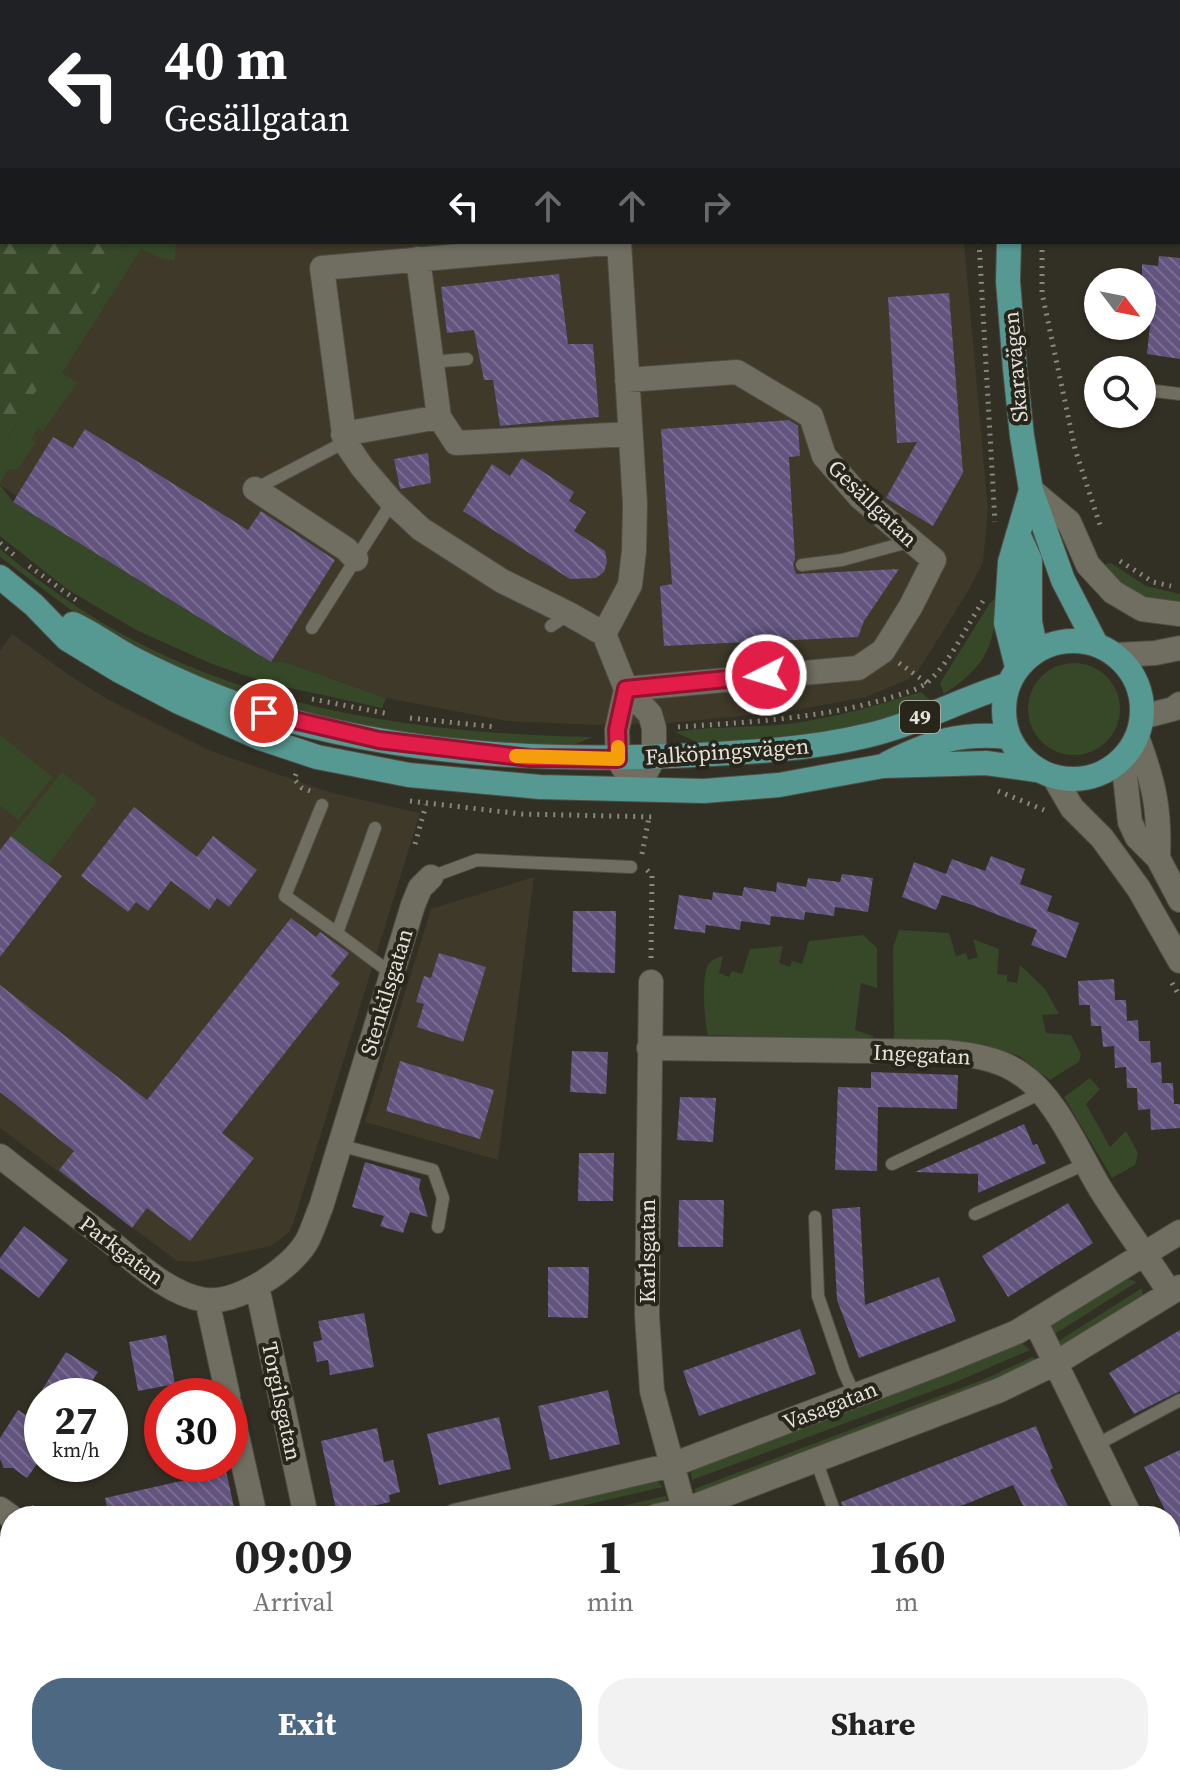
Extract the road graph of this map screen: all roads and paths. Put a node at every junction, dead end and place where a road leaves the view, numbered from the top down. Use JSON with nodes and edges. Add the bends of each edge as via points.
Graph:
{"nodes":[{"id":1,"x":595,"y":244,"type":"edge"},
{"id":2,"x":619,"y":244,"type":"edge"},
{"id":3,"x":979,"y":244,"type":"edge"},
{"id":4,"x":1009,"y":244,"type":"edge"},
{"id":5,"x":1042,"y":244,"type":"edge"},
{"id":6,"x":418,"y":259,"type":"junction"},
{"id":7,"x":467,"y":359,"type":"dead end"},
{"id":8,"x":431,"y":362,"type":"junction"},
{"id":9,"x":627,"y":380,"type":"junction"},
{"id":10,"x":1156,"y":391,"type":"edge"},
{"id":11,"x":1180,"y":394,"type":"edge"},
{"id":12,"x":439,"y":417,"type":"junction"},
{"id":13,"x":630,"y":434,"type":"junction"},
{"id":14,"x":344,"y":438,"type":"junction"},
{"id":15,"x":255,"y":489,"type":"joint"},
{"id":16,"x":1031,"y":490,"type":"junction"},
{"id":17,"x":392,"y":502,"type":"junction"},
{"id":18,"x":1007,"y":530,"type":"junction"},
{"id":19,"x":1102,"y":531,"type":"dead end"},
{"id":20,"x":912,"y":541,"type":"junction"},
{"id":21,"x":0,"y":543,"type":"edge"},
{"id":22,"x":1111,"y":552,"type":"dead end"},
{"id":23,"x":356,"y":559,"type":"junction"},
{"id":24,"x":802,"y":565,"type":"dead end"},
{"id":25,"x":0,"y":577,"type":"edge"},
{"id":26,"x":1180,"y":588,"type":"edge"},
{"id":27,"x":991,"y":590,"type":"dead end"},
{"id":28,"x":34,"y":605,"type":"junction"},
{"id":29,"x":87,"y":608,"type":"dead end"},
{"id":30,"x":1180,"y":614,"type":"edge"},
{"id":31,"x":312,"y":628,"type":"dead end"},
{"id":32,"x":604,"y":634,"type":"junction"},
{"id":33,"x":1180,"y":648,"type":"edge"},
{"id":34,"x":1106,"y":649,"type":"junction"},
{"id":35,"x":1036,"y":650,"type":"junction"},
{"id":36,"x":1012,"y":676,"type":"junction"},
{"id":37,"x":626,"y":689,"type":"junction"},
{"id":38,"x":298,"y":696,"type":"dead end"},
{"id":39,"x":1180,"y":704,"type":"edge"},
{"id":40,"x":670,"y":727,"type":"dead end"},
{"id":41,"x":505,"y":728,"type":"dead end"},
{"id":42,"x":1008,"y":737,"type":"junction"},
{"id":43,"x":1134,"y":737,"type":"junction"},
{"id":44,"x":654,"y":757,"type":"junction"},
{"id":45,"x":618,"y":759,"type":"junction"},
{"id":46,"x":883,"y":766,"type":"junction"},
{"id":47,"x":297,"y":773,"type":"dead end"},
{"id":48,"x":1046,"y":774,"type":"junction"},
{"id":49,"x":637,"y":789,"type":"junction"},
{"id":50,"x":993,"y":789,"type":"dead end"},
{"id":51,"x":322,"y":805,"type":"joint"},
{"id":52,"x":426,"y":805,"type":"dead end"},
{"id":53,"x":649,"y":817,"type":"dead end"},
{"id":54,"x":1056,"y":819,"type":"dead end"},
{"id":55,"x":375,"y":828,"type":"dead end"},
{"id":56,"x":415,"y":844,"type":"dead end"},
{"id":57,"x":637,"y":870,"type":"junction"},
{"id":58,"x":431,"y":877,"type":"joint"},
{"id":59,"x":1180,"y":900,"type":"edge"},
{"id":60,"x":337,"y":933,"type":"junction"},
{"id":61,"x":1174,"y":969,"type":"edge"},
{"id":62,"x":392,"y":974,"type":"junction"},
{"id":63,"x":651,"y":982,"type":"joint"},
{"id":64,"x":1180,"y":997,"type":"edge"},
{"id":65,"x":649,"y":1048,"type":"junction"},
{"id":66,"x":1043,"y":1092,"type":"junction"},
{"id":67,"x":339,"y":1145,"type":"junction"},
{"id":68,"x":0,"y":1156,"type":"edge"},
{"id":69,"x":892,"y":1164,"type":"dead end"},
{"id":70,"x":1085,"y":1164,"type":"junction"},
{"id":71,"x":975,"y":1214,"type":"dead end"},
{"id":72,"x":815,"y":1217,"type":"dead end"},
{"id":73,"x":438,"y":1227,"type":"dead end"},
{"id":74,"x":1180,"y":1232,"type":"edge"},
{"id":75,"x":1144,"y":1254,"type":"junction"},
{"id":76,"x":257,"y":1286,"type":"junction"},
{"id":77,"x":1175,"y":1290,"type":"edge"},
{"id":78,"x":207,"y":1300,"type":"junction"},
{"id":79,"x":1035,"y":1321,"type":"junction"},
{"id":80,"x":1056,"y":1363,"type":"junction"},
{"id":81,"x":224,"y":1378,"type":"edge"},
{"id":82,"x":855,"y":1396,"type":"junction"},
{"id":83,"x":1180,"y":1400,"type":"edge"},
{"id":84,"x":1096,"y":1445,"type":"junction"},
{"id":85,"x":816,"y":1460,"type":"junction"},
{"id":86,"x":672,"y":1465,"type":"junction"},
{"id":87,"x":247,"y":1482,"type":"edge"},
{"id":88,"x":253,"y":1506,"type":"edge"},
{"id":89,"x":304,"y":1506,"type":"edge"},
{"id":90,"x":498,"y":1506,"type":"edge"},
{"id":91,"x":684,"y":1506,"type":"edge"},
{"id":92,"x":703,"y":1506,"type":"edge"},
{"id":93,"x":832,"y":1506,"type":"edge"},
{"id":94,"x":1125,"y":1506,"type":"edge"}],
"edges":[{"from":1,"to":6,"type":"street"},
{"from":2,"to":9,"type":"street"},
{"from":3,"to":18,"type":"path"},
{"from":4,"to":16,"type":"main road","name":"Skaravägen","via":[[1014,355]]},
{"from":5,"to":19,"type":"path","via":[[1042,293],[1075,449]]},
{"from":6,"to":8,"type":"street"},
{"from":6,"to":14,"type":"street","via":[[322,268]]},
{"from":7,"to":8,"type":"lane"},
{"from":8,"to":12,"type":"street"},
{"from":9,"to":13,"type":"street"},
{"from":9,"to":20,"type":"street","name":"Gesällgatan","via":[[737,372],[811,416],[824,456],[860,497]]},
{"from":10,"to":11,"type":"lane"},
{"from":12,"to":13,"type":"street","via":[[456,443]]},
{"from":12,"to":14,"type":"street"},
{"from":13,"to":32,"type":"street","via":[[635,504],[630,585]]},
{"from":14,"to":15,"type":"lane"},
{"from":14,"to":17,"type":"street"},
{"from":15,"to":23,"type":"street"},
{"from":16,"to":18,"type":"main road","name":"Skaravägen"},
{"from":16,"to":30,"type":"street","via":[[1069,522],[1088,565],[1113,592],[1142,609]]},
{"from":16,"to":34,"type":"main road","name":"Skaravägen","via":[[1063,580]]},
{"from":17,"to":23,"type":"lane"},
{"from":17,"to":32,"type":"street","via":[[421,529],[560,620]]},
{"from":18,"to":35,"type":"main road","via":[[1030,560],[1030,622]]},
{"from":18,"to":36,"type":"main road","name":"Skaravägen","via":[[1006,623]]},
{"from":20,"to":24,"type":"lane"},
{"from":20,"to":37,"type":"street","name":"Gesällgatan","via":[[934,560],[883,651],[858,668]]},
{"from":21,"to":29,"type":"path"},
{"from":22,"to":26,"type":"path","via":[[1153,582]]},
{"from":23,"to":31,"type":"lane"},
{"from":25,"to":28,"type":"main road","name":"Falköpingsvägen","number":"49"},
{"from":27,"to":40,"type":"path","via":[[927,683],[864,706],[782,720]]},
{"from":28,"to":45,"type":"main road","name":"Falköpingsvägen","number":"49","via":[[188,685],[264,713],[379,740],[529,758]]},
{"from":28,"to":49,"type":"main road","name":"Falköpingsvägen","number":"49","via":[[67,639],[118,670],[260,738],[317,757],[409,775]]},
{"from":32,"to":37,"type":"street"},
{"from":33,"to":34,"type":"street","via":[[1155,653]]},
{"from":34,"to":35,"type":"main road","number":"49","via":[[1076,640]]},
{"from":34,"to":43,"type":"main road","via":[[1137,682],[1142,699]]},
{"from":35,"to":36,"type":"main road","number":"49"},
{"from":36,"to":42,"type":"main road","via":[[1003,720]]},
{"from":36,"to":44,"type":"main road","name":"Falköpingsvägen","number":"49","via":[[866,736],[754,752]]},
{"from":37,"to":44,"type":"street","via":[[650,714]]},
{"from":37,"to":45,"type":"street","via":[[617,730]]},
{"from":38,"to":41,"type":"path","via":[[401,717]]},
{"from":39,"to":43,"type":"street"},
{"from":42,"to":46,"type":"main road","name":"Falköpingsvägen","number":"49","via":[[951,738]]},
{"from":42,"to":48,"type":"main road","via":[[1020,755]]},
{"from":43,"to":48,"type":"main road","number":"49","via":[[1109,770],[1073,780]]},
{"from":43,"to":59,"type":"street","via":[[1154,783],[1158,858]]},
{"from":44,"to":45,"type":"main road","name":"Falköpingsvägen","number":"49"},
{"from":44,"to":49,"type":"street"},
{"from":45,"to":49,"type":"street"},
{"from":46,"to":48,"type":"main road","name":"Falköpingsvägen","number":"49","via":[[986,763]]},
{"from":46,"to":49,"type":"main road","name":"Falköpingsvägen","number":"49","via":[[779,785]]},
{"from":47,"to":51,"type":"path","via":[[294,779],[321,797]]},
{"from":48,"to":61,"type":"street","via":[[1139,889]]},
{"from":50,"to":54,"type":"path"},
{"from":51,"to":60,"type":"lane","via":[[285,896]]},
{"from":52,"to":56,"type":"path"},
{"from":53,"to":57,"type":"path"},
{"from":55,"to":60,"type":"lane"},
{"from":57,"to":58,"type":"lane","name":"Stenkilsgatan","via":[[477,860]]},
{"from":57,"to":63,"type":"path","via":[[644,867],[652,875]]},
{"from":58,"to":62,"type":"street","name":"Stenkilsgatan","via":[[420,888]]},
{"from":60,"to":62,"type":"lane"},
{"from":61,"to":64,"type":"path"},
{"from":62,"to":67,"type":"street","name":"Stenkilsgatan"},
{"from":63,"to":65,"type":"street","name":"Karlsgatan"},
{"from":65,"to":66,"type":"street","name":"Ingegatan","via":[[973,1055],[1002,1062]]},
{"from":65,"to":86,"type":"street","name":"Karlsgatan","via":[[647,1315],[652,1391]]},
{"from":66,"to":69,"type":"lane"},
{"from":66,"to":70,"type":"street","name":"Ingegatan"},
{"from":67,"to":73,"type":"lane","via":[[433,1170],[443,1198]]},
{"from":67,"to":76,"type":"street","name":"Stenkilsgatan","via":[[307,1241],[282,1270]]},
{"from":68,"to":78,"type":"street","name":"Parkgatan","via":[[180,1293]]},
{"from":70,"to":71,"type":"lane"},
{"from":70,"to":75,"type":"street","name":"Ingegatan"},
{"from":72,"to":82,"type":"lane","via":[[818,1296]]},
{"from":74,"to":75,"type":"street","name":"Vasagatan"},
{"from":75,"to":77,"type":"street","name":"Ingegatan"},
{"from":75,"to":79,"type":"street","name":"Vasagatan"},
{"from":76,"to":78,"type":"street"},
{"from":76,"to":89,"type":"street","name":"Torgilsgatan"},
{"from":77,"to":80,"type":"street","name":"Vasagatan"},
{"from":78,"to":81,"type":"street"},
{"from":79,"to":80,"type":"street"},
{"from":79,"to":82,"type":"street","name":"Vasagatan"},
{"from":80,"to":84,"type":"street"},
{"from":80,"to":85,"type":"street","name":"Vasagatan","via":[[1000,1390]]},
{"from":82,"to":86,"type":"street","name":"Vasagatan"},
{"from":83,"to":84,"type":"lane"},
{"from":84,"to":94,"type":"street"},
{"from":85,"to":92,"type":"street","name":"Vasagatan"},
{"from":85,"to":93,"type":"lane"},
{"from":86,"to":90,"type":"street","name":"Vasagatan"},
{"from":86,"to":91,"type":"street","name":"Karlsgatan"},
{"from":87,"to":88,"type":"street"}]}
